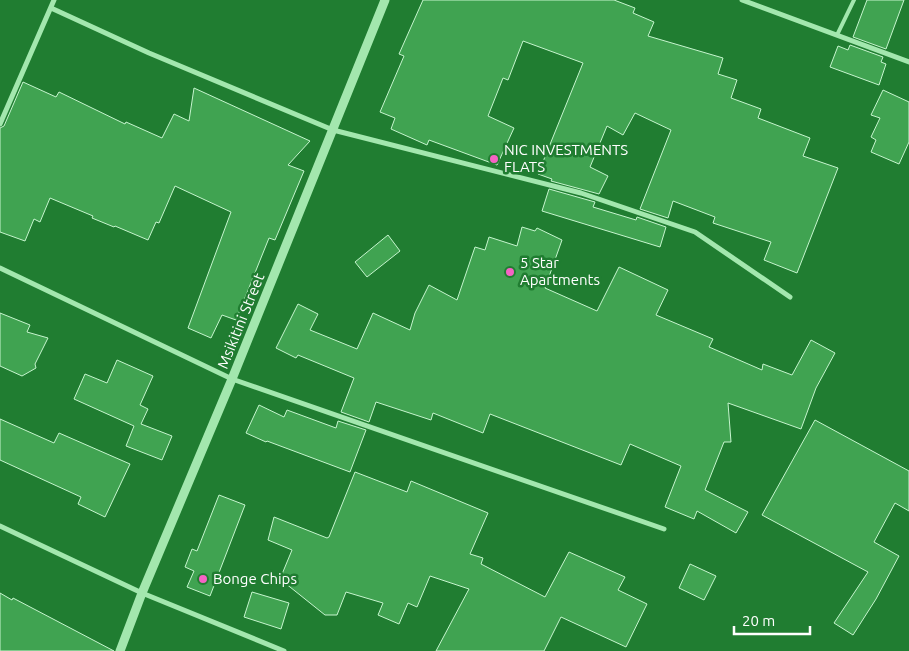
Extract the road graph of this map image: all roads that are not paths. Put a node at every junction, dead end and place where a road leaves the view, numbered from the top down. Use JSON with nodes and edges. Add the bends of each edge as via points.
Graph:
{"nodes":[{"id":1,"x":54,"y":0,"type":"edge"},
{"id":2,"x":386,"y":0,"type":"edge"},
{"id":3,"x":742,"y":0,"type":"edge"},
{"id":4,"x":854,"y":0,"type":"edge"},
{"id":5,"x":51,"y":8,"type":"junction"},
{"id":6,"x":837,"y":35,"type":"junction"},
{"id":7,"x":909,"y":62,"type":"edge"},
{"id":8,"x":0,"y":124,"type":"edge"},
{"id":9,"x":333,"y":130,"type":"junction"},
{"id":10,"x":0,"y":268,"type":"edge"},
{"id":11,"x":790,"y":297,"type":"dead end"},
{"id":12,"x":232,"y":379,"type":"junction"},
{"id":13,"x":0,"y":526,"type":"edge"},
{"id":14,"x":664,"y":529,"type":"dead end"},
{"id":15,"x":142,"y":593,"type":"junction"},
{"id":16,"x":120,"y":651,"type":"edge"},
{"id":17,"x":284,"y":651,"type":"edge"}],
"edges":[{"from":1,"to":5,"type":"street"},
{"from":2,"to":9,"type":"street","name":"Msikitini Street"},
{"from":3,"to":6,"type":"street"},
{"from":4,"to":6,"type":"lane"},
{"from":5,"to":8,"type":"street"},
{"from":5,"to":9,"type":"street"},
{"from":6,"to":7,"type":"street"},
{"from":9,"to":11,"type":"street","via":[[581,193],[695,232]]},
{"from":9,"to":12,"type":"street","name":"Msikitini Street"},
{"from":10,"to":12,"type":"street"},
{"from":12,"to":14,"type":"street"},
{"from":12,"to":15,"type":"street","name":"Msikitini Street"},
{"from":13,"to":15,"type":"street"},
{"from":15,"to":16,"type":"street","name":"Msikitini Street"},
{"from":15,"to":17,"type":"street"}]}
